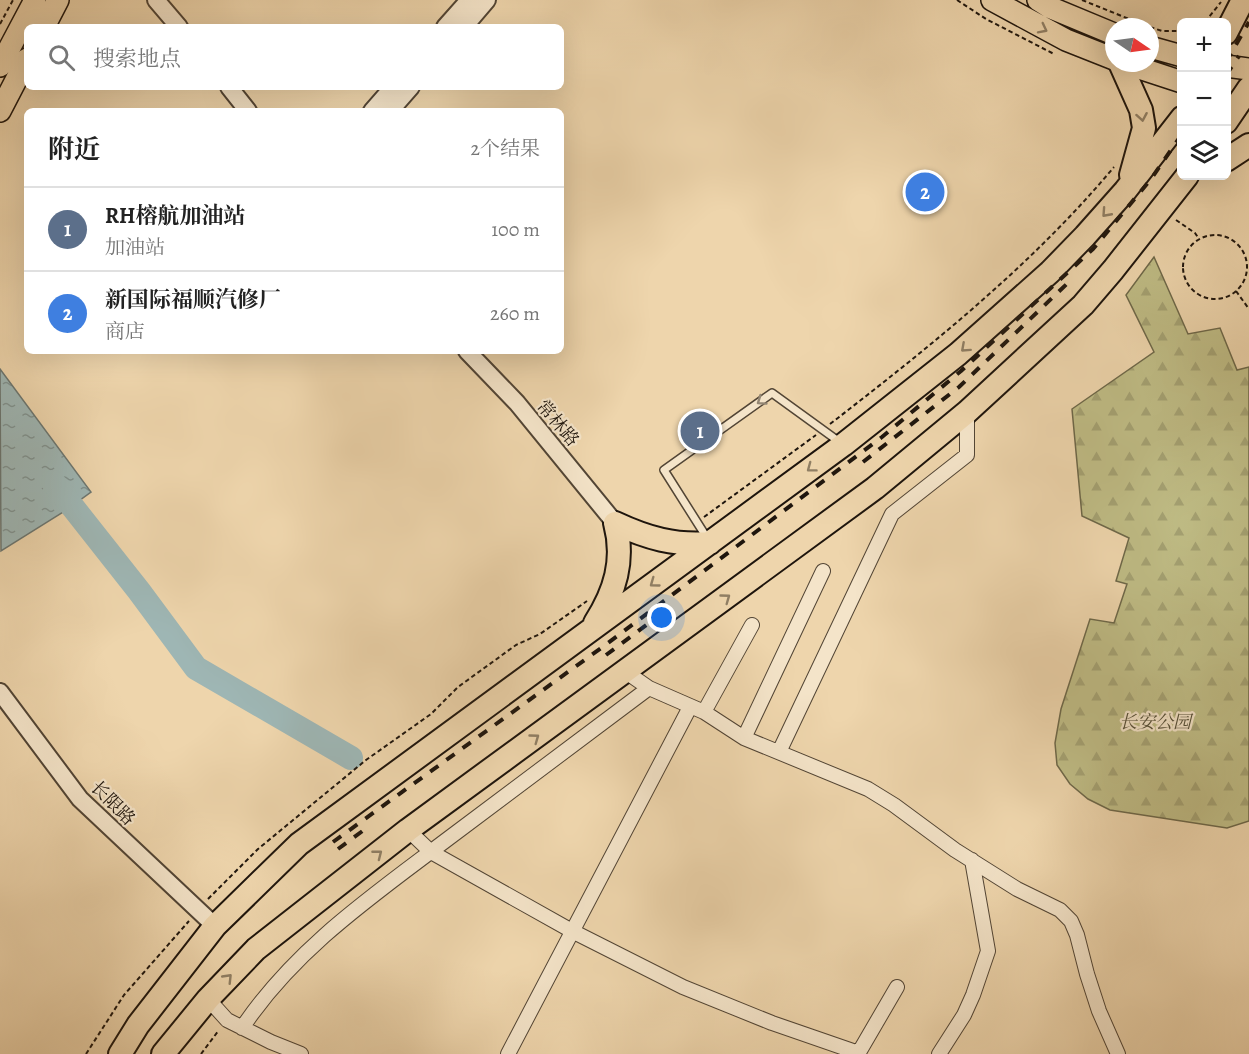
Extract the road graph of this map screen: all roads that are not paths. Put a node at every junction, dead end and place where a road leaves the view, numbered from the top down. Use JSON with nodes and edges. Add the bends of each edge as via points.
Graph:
{"nodes":[{"id":1,"x":35,"y":0,"type":"edge"},
{"id":2,"x":58,"y":0,"type":"edge"},
{"id":3,"x":156,"y":0,"type":"edge"},
{"id":4,"x":469,"y":0,"type":"edge"},
{"id":5,"x":487,"y":0,"type":"edge"},
{"id":6,"x":992,"y":0,"type":"edge"},
{"id":7,"x":1038,"y":0,"type":"edge"},
{"id":8,"x":1243,"y":0,"type":"edge"},
{"id":9,"x":46,"y":24,"type":"edge"},
{"id":10,"x":176,"y":24,"type":"edge"},
{"id":11,"x":448,"y":24,"type":"edge"},
{"id":12,"x":467,"y":24,"type":"edge"},
{"id":13,"x":1231,"y":25,"type":"edge"},
{"id":14,"x":1105,"y":30,"type":"edge"},
{"id":15,"x":1159,"y":50,"type":"edge"},
{"id":16,"x":1105,"y":55,"type":"edge"},
{"id":17,"x":1177,"y":55,"type":"edge"},
{"id":18,"x":24,"y":65,"type":"edge"},
{"id":19,"x":0,"y":66,"type":"edge"},
{"id":20,"x":1231,"y":67,"type":"edge"},
{"id":21,"x":1249,"y":69,"type":"edge"},
{"id":22,"x":1126,"y":72,"type":"edge"},
{"id":23,"x":1150,"y":72,"type":"edge"},
{"id":24,"x":1177,"y":80,"type":"edge"},
{"id":25,"x":232,"y":90,"type":"edge"},
{"id":26,"x":390,"y":90,"type":"edge"},
{"id":27,"x":408,"y":90,"type":"edge"},
{"id":28,"x":1242,"y":92,"type":"edge"},
{"id":29,"x":246,"y":108,"type":"edge"},
{"id":30,"x":375,"y":108,"type":"edge"},
{"id":31,"x":393,"y":108,"type":"edge"},
{"id":32,"x":0,"y":111,"type":"edge"},
{"id":33,"x":1231,"y":114,"type":"edge"},
{"id":34,"x":1177,"y":124,"type":"edge"},
{"id":35,"x":1249,"y":145,"type":"edge"},
{"id":36,"x":1231,"y":157,"type":"edge"},
{"id":37,"x":1184,"y":180,"type":"edge"},
{"id":38,"x":1201,"y":180,"type":"edge"},
{"id":39,"x":1125,"y":191,"type":"junction"},
{"id":40,"x":1161,"y":210,"type":"junction"},
{"id":41,"x":471,"y":354,"type":"edge"},
{"id":42,"x":967,"y":412,"type":"junction"},
{"id":43,"x":843,"y":445,"type":"junction"},
{"id":44,"x":615,"y":523,"type":"junction"},
{"id":45,"x":710,"y":543,"type":"junction"},
{"id":46,"x":823,"y":570,"type":"dead end"},
{"id":47,"x":752,"y":625,"type":"dead end"},
{"id":48,"x":592,"y":629,"type":"junction"},
{"id":49,"x":626,"y":672,"type":"junction"},
{"id":50,"x":649,"y":688,"type":"junction"},
{"id":51,"x":0,"y":692,"type":"edge"},
{"id":52,"x":690,"y":707,"type":"junction"},
{"id":53,"x":704,"y":712,"type":"junction"},
{"id":54,"x":744,"y":738,"type":"junction"},
{"id":55,"x":779,"y":752,"type":"junction"},
{"id":56,"x":408,"y":830,"type":"junction"},
{"id":57,"x":431,"y":852,"type":"junction"},
{"id":58,"x":972,"y":860,"type":"junction"},
{"id":59,"x":215,"y":926,"type":"junction"},
{"id":60,"x":572,"y":932,"type":"junction"},
{"id":61,"x":897,"y":987,"type":"dead end"},
{"id":62,"x":207,"y":999,"type":"junction"},
{"id":63,"x":242,"y":1028,"type":"junction"},
{"id":64,"x":120,"y":1054,"type":"edge"},
{"id":65,"x":163,"y":1054,"type":"edge"},
{"id":66,"x":301,"y":1054,"type":"edge"},
{"id":67,"x":508,"y":1054,"type":"edge"},
{"id":68,"x":858,"y":1054,"type":"edge"},
{"id":69,"x":939,"y":1054,"type":"edge"},
{"id":70,"x":1118,"y":1054,"type":"edge"}],
"edges":[{"from":1,"to":19,"type":"main road"},
{"from":2,"to":9,"type":"main road"},
{"from":3,"to":10,"type":"street"},
{"from":4,"to":11,"type":"street"},
{"from":5,"to":12,"type":"street"},
{"from":6,"to":16,"type":"main road","one_way":true,"via":[[1066,40]]},
{"from":7,"to":14,"type":"main road"},
{"from":8,"to":13,"type":"highway"},
{"from":15,"to":17,"type":"main road"},
{"from":18,"to":32,"type":"main road"},
{"from":20,"to":21,"type":"main road"},
{"from":22,"to":39,"type":"highway","one_way":true,"via":[[1144,128]]},
{"from":23,"to":24,"type":"main road"},
{"from":25,"to":29,"type":"street"},
{"from":26,"to":30,"type":"street"},
{"from":27,"to":31,"type":"street"},
{"from":28,"to":33,"type":"highway"},
{"from":34,"to":39,"type":"highway"},
{"from":35,"to":36,"type":"highway"},
{"from":37,"to":40,"type":"highway"},
{"from":38,"to":40,"type":"highway"},
{"from":39,"to":43,"type":"highway","one_way":true,"via":[[1034,286],[958,354]]},
{"from":40,"to":42,"type":"highway","via":[[1083,304]]},
{"from":41,"to":44,"type":"street","name":"常林路","via":[[517,403]]},
{"from":49,"to":42,"type":"highway","one_way":true,"via":[[875,488]]},
{"from":42,"to":55,"type":"street","via":[[967,455],[892,514]]},
{"from":43,"to":45,"type":"highway","one_way":true},
{"from":43,"to":45,"type":"lane","one_way":true,"via":[[772,393],[664,470]]},
{"from":44,"to":45,"type":"highway","via":[[656,540]]},
{"from":44,"to":48,"type":"highway","via":[[619,536],[618,575]]},
{"from":45,"to":48,"type":"highway","one_way":true},
{"from":46,"to":54,"type":"street"},
{"from":47,"to":53,"type":"street"},
{"from":48,"to":59,"type":"highway","via":[[299,844]]},
{"from":49,"to":50,"type":"street"},
{"from":56,"to":49,"type":"highway","one_way":true},
{"from":50,"to":52,"type":"street"},
{"from":50,"to":57,"type":"street"},
{"from":51,"to":59,"type":"street","name":"长限路","via":[[80,799]]},
{"from":52,"to":53,"type":"street"},
{"from":52,"to":60,"type":"street"},
{"from":53,"to":54,"type":"street"},
{"from":54,"to":55,"type":"street"},
{"from":55,"to":58,"type":"street","via":[[868,789]]},
{"from":56,"to":57,"type":"street"},
{"from":62,"to":56,"type":"highway","one_way":true,"via":[[256,949]]},
{"from":57,"to":60,"type":"street"},
{"from":57,"to":63,"type":"street","via":[[304,953]]},
{"from":58,"to":69,"type":"street","via":[[988,951],[968,1005]]},
{"from":58,"to":70,"type":"street","via":[[1060,910],[1071,921],[1099,1011]]},
{"from":59,"to":64,"type":"highway"},
{"from":60,"to":67,"type":"street"},
{"from":60,"to":68,"type":"street","via":[[683,987]]},
{"from":61,"to":68,"type":"street"},
{"from":62,"to":63,"type":"street","via":[[227,1020]]},
{"from":62,"to":65,"type":"highway"},
{"from":63,"to":66,"type":"street"}]}
